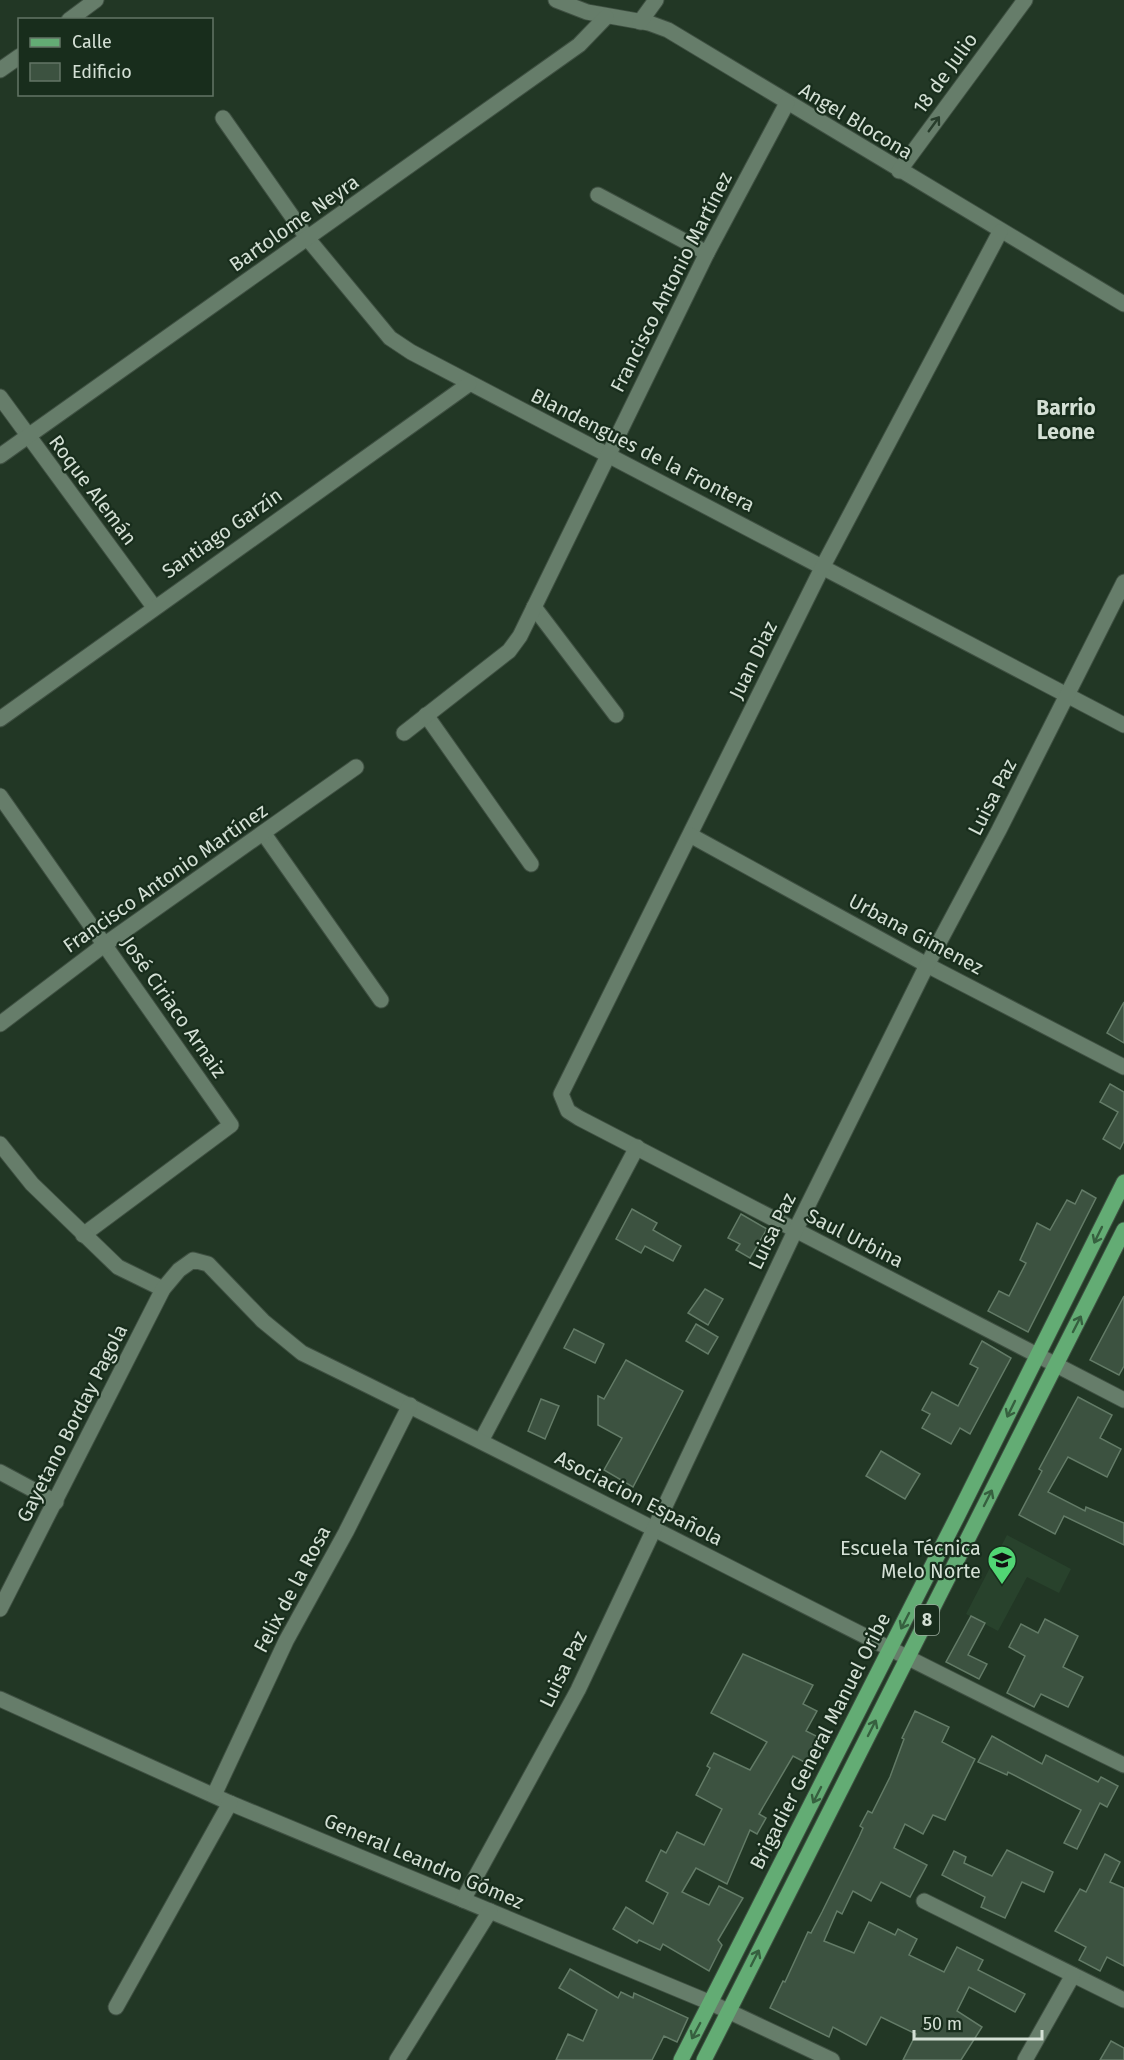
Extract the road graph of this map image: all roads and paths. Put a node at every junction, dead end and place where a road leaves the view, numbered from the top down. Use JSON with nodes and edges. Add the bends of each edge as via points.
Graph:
{"nodes":[{"id":1,"x":96,"y":0,"type":"edge"},
{"id":2,"x":556,"y":0,"type":"edge"},
{"id":3,"x":656,"y":0,"type":"edge"},
{"id":4,"x":1025,"y":0,"type":"edge"},
{"id":5,"x":606,"y":17,"type":"junction"},
{"id":6,"x":72,"y":18,"type":"edge"},
{"id":7,"x":640,"y":22,"type":"junction"},
{"id":8,"x":18,"y":57,"type":"edge"},
{"id":9,"x":0,"y":70,"type":"edge"},
{"id":10,"x":787,"y":103,"type":"junction"},
{"id":11,"x":223,"y":118,"type":"dead end"},
{"id":12,"x":899,"y":171,"type":"junction"},
{"id":13,"x":598,"y":195,"type":"dead end"},
{"id":14,"x":1000,"y":232,"type":"junction"},
{"id":15,"x":308,"y":239,"type":"junction"},
{"id":16,"x":707,"y":254,"type":"junction"},
{"id":17,"x":1124,"y":304,"type":"edge"},
{"id":18,"x":469,"y":384,"type":"junction"},
{"id":19,"x":0,"y":397,"type":"edge"},
{"id":20,"x":27,"y":436,"type":"junction"},
{"id":21,"x":608,"y":455,"type":"junction"},
{"id":22,"x":0,"y":456,"type":"edge"},
{"id":23,"x":823,"y":566,"type":"junction"},
{"id":24,"x":1124,"y":582,"type":"edge"},
{"id":25,"x":154,"y":607,"type":"junction"},
{"id":26,"x":534,"y":607,"type":"junction"},
{"id":27,"x":1068,"y":695,"type":"junction"},
{"id":28,"x":616,"y":715,"type":"dead end"},
{"id":29,"x":426,"y":716,"type":"junction"},
{"id":30,"x":0,"y":719,"type":"edge"},
{"id":31,"x":1124,"y":725,"type":"edge"},
{"id":32,"x":404,"y":733,"type":"dead end"},
{"id":33,"x":356,"y":767,"type":"dead end"},
{"id":34,"x":0,"y":796,"type":"edge"},
{"id":35,"x":264,"y":834,"type":"junction"},
{"id":36,"x":690,"y":835,"type":"junction"},
{"id":37,"x":531,"y":864,"type":"dead end"},
{"id":38,"x":104,"y":945,"type":"junction"},
{"id":39,"x":927,"y":965,"type":"junction"},
{"id":40,"x":381,"y":1000,"type":"dead end"},
{"id":41,"x":0,"y":1024,"type":"edge"},
{"id":42,"x":1124,"y":1066,"type":"edge"},
{"id":43,"x":568,"y":1111,"type":"joint"},
{"id":44,"x":0,"y":1144,"type":"edge"},
{"id":45,"x":637,"y":1147,"type":"junction"},
{"id":46,"x":1124,"y":1182,"type":"edge"},
{"id":47,"x":1124,"y":1230,"type":"edge"},
{"id":48,"x":795,"y":1231,"type":"junction"},
{"id":49,"x":83,"y":1235,"type":"junction"},
{"id":50,"x":163,"y":1289,"type":"junction"},
{"id":51,"x":1038,"y":1355,"type":"junction"},
{"id":52,"x":1056,"y":1365,"type":"junction"},
{"id":53,"x":1124,"y":1400,"type":"edge"},
{"id":54,"x":410,"y":1405,"type":"junction"},
{"id":55,"x":996,"y":1441,"type":"junction"},
{"id":56,"x":481,"y":1442,"type":"junction"},
{"id":57,"x":1013,"y":1450,"type":"junction"},
{"id":58,"x":0,"y":1472,"type":"edge"},
{"id":59,"x":56,"y":1502,"type":"junction"},
{"id":60,"x":957,"y":1517,"type":"junction"},
{"id":61,"x":974,"y":1526,"type":"junction"},
{"id":62,"x":653,"y":1528,"type":"junction"},
{"id":63,"x":0,"y":1609,"type":"edge"},
{"id":64,"x":890,"y":1651,"type":"junction"},
{"id":65,"x":907,"y":1659,"type":"junction"},
{"id":66,"x":0,"y":1699,"type":"edge"},
{"id":67,"x":1124,"y":1765,"type":"edge"},
{"id":68,"x":214,"y":1795,"type":"junction"},
{"id":69,"x":230,"y":1803,"type":"junction"},
{"id":70,"x":463,"y":1900,"type":"junction"},
{"id":71,"x":924,"y":1901,"type":"dead end"},
{"id":72,"x":490,"y":1911,"type":"junction"},
{"id":73,"x":1073,"y":1975,"type":"junction"},
{"id":74,"x":1124,"y":2000,"type":"edge"},
{"id":75,"x":711,"y":2003,"type":"junction"},
{"id":76,"x":116,"y":2007,"type":"dead end"},
{"id":77,"x":729,"y":2010,"type":"junction"},
{"id":78,"x":397,"y":2060,"type":"edge"},
{"id":79,"x":681,"y":2060,"type":"edge"},
{"id":80,"x":704,"y":2060,"type":"edge"},
{"id":81,"x":832,"y":2060,"type":"edge"},
{"id":82,"x":1025,"y":2060,"type":"edge"}],
"edges":[{"from":1,"to":6,"type":"street"},
{"from":2,"to":5,"type":"street","name":"Angel Blocona"},
{"from":3,"to":7,"type":"street"},
{"from":12,"to":4,"type":"street","name":"18 de Julio","one_way":true},
{"from":5,"to":7,"type":"street","name":"Angel Blocona"},
{"from":5,"to":15,"type":"street","name":"Bartolome Neyra","via":[[579,45]]},
{"from":7,"to":10,"type":"street","name":"Angel Blocona","via":[[668,30]]},
{"from":8,"to":9,"type":"street"},
{"from":10,"to":12,"type":"street","name":"Angel Blocona"},
{"from":10,"to":16,"type":"street","name":"Francisco Antonio Martínez"},
{"from":11,"to":15,"type":"street","name":"Blandengues de la Frontera"},
{"from":12,"to":14,"type":"street","name":"Angel Blocona"},
{"from":13,"to":16,"type":"street"},
{"from":14,"to":17,"type":"street","name":"Angel Blocona"},
{"from":14,"to":23,"type":"street","name":"Juan Diaz"},
{"from":15,"to":18,"type":"street","name":"Blandengues de la Frontera","via":[[390,338]]},
{"from":15,"to":20,"type":"street","name":"Bartolome Neyra"},
{"from":16,"to":21,"type":"street","name":"Francisco Antonio Martínez"},
{"from":18,"to":21,"type":"street","name":"Blandengues de la Frontera"},
{"from":18,"to":25,"type":"street","name":"Santiago Garzín"},
{"from":19,"to":20,"type":"street","name":"Roque Alemán"},
{"from":20,"to":22,"type":"street","name":"Bartolome Neyra"},
{"from":20,"to":25,"type":"street","name":"Roque Alemán"},
{"from":21,"to":23,"type":"street","name":"Blandengues de la Frontera"},
{"from":21,"to":26,"type":"street","name":"Francisco Antonio Martínez"},
{"from":23,"to":27,"type":"street","name":"Blandengues de la Frontera"},
{"from":23,"to":36,"type":"street","name":"Juan Diaz"},
{"from":24,"to":27,"type":"street","name":"Luisa Paz"},
{"from":25,"to":30,"type":"street","name":"Santiago Garzín"},
{"from":26,"to":28,"type":"street"},
{"from":26,"to":29,"type":"street","name":"Francisco Antonio Martínez","via":[[509,651]]},
{"from":27,"to":31,"type":"street","name":"Blandengues de la Frontera"},
{"from":27,"to":39,"type":"street","name":"Luisa Paz"},
{"from":29,"to":32,"type":"street","name":"Francisco Antonio Martínez"},
{"from":29,"to":37,"type":"street"},
{"from":33,"to":35,"type":"street","name":"Francisco Antonio Martínez"},
{"from":34,"to":38,"type":"street","name":"José Ciriaco Arnaiz"},
{"from":35,"to":38,"type":"street","name":"Francisco Antonio Martínez"},
{"from":35,"to":40,"type":"street"},
{"from":36,"to":39,"type":"street","name":"Urbana Gimenez"},
{"from":36,"to":43,"type":"street","name":"Juan Diaz","via":[[561,1094]]},
{"from":38,"to":41,"type":"street","name":"Francisco Antonio Martínez"},
{"from":38,"to":49,"type":"street","name":"José Ciriaco Arnaiz","via":[[231,1125]]},
{"from":39,"to":42,"type":"street","name":"Urbana Gimenez"},
{"from":39,"to":48,"type":"street","name":"Luisa Paz"},
{"from":43,"to":45,"type":"street","name":"Saul Urbina"},
{"from":44,"to":49,"type":"street","via":[[32,1184]]},
{"from":45,"to":48,"type":"street","name":"Saul Urbina"},
{"from":45,"to":56,"type":"street"},
{"from":46,"to":51,"type":"main road","name":"Brigadier General Manuel Oribe","number":"8","one_way":true},
{"from":52,"to":47,"type":"main road","name":"Brigadier General Manuel Oribe","number":"8","one_way":true},
{"from":48,"to":51,"type":"street","name":"Saul Urbina"},
{"from":48,"to":62,"type":"street","name":"Luisa Paz"},
{"from":49,"to":50,"type":"street","via":[[118,1266]]},
{"from":50,"to":54,"type":"street","name":"Asociacion Española","via":[[178,1270],[193,1260],[208,1264],[263,1321],[302,1353]]},
{"from":50,"to":59,"type":"street","name":"Gayetano Borday Pagola"},
{"from":51,"to":52,"type":"street","name":"Saul Urbina"},
{"from":51,"to":55,"type":"main road","name":"Brigadier General Manuel Oribe","number":"8","one_way":true},
{"from":52,"to":53,"type":"street","name":"Saul Urbina"},
{"from":52,"to":57,"type":"main road","name":"Brigadier General Manuel Oribe","number":"8"},
{"from":54,"to":56,"type":"street","name":"Asociacion Española"},
{"from":54,"to":68,"type":"street","name":"Felix de la Rosa","via":[[286,1641]]},
{"from":55,"to":57,"type":"main road"},
{"from":55,"to":60,"type":"main road","name":"Brigadier General Manuel Oribe","number":"8"},
{"from":56,"to":62,"type":"street","name":"Asociacion Española"},
{"from":61,"to":57,"type":"main road","name":"Brigadier General Manuel Oribe","number":"8","one_way":true},
{"from":58,"to":59,"type":"street"},
{"from":59,"to":63,"type":"street","name":"Gayetano Borday Pagola"},
{"from":60,"to":61,"type":"main road"},
{"from":60,"to":64,"type":"main road","name":"Brigadier General Manuel Oribe","number":"8","one_way":true},
{"from":61,"to":65,"type":"main road","name":"Brigadier General Manuel Oribe","number":"8"},
{"from":62,"to":64,"type":"street","name":"Asociacion Española"},
{"from":62,"to":70,"type":"street","name":"Luisa Paz","via":[[578,1690]]},
{"from":64,"to":65,"type":"street","name":"Asociacion Española"},
{"from":64,"to":75,"type":"main road","name":"Brigadier General Manuel Oribe","number":"8","one_way":true},
{"from":65,"to":67,"type":"street","name":"Asociacion Española"},
{"from":77,"to":65,"type":"main road","name":"Brigadier General Manuel Oribe","number":"8","one_way":true},
{"from":66,"to":68,"type":"street","name":"General Leandro Gómez"},
{"from":68,"to":69,"type":"street","name":"General Leandro Gómez"},
{"from":69,"to":70,"type":"street","name":"General Leandro Gómez"},
{"from":69,"to":76,"type":"street"},
{"from":70,"to":72,"type":"street","name":"General Leandro Gómez"},
{"from":71,"to":73,"type":"street"},
{"from":72,"to":75,"type":"street","name":"General Leandro Gómez"},
{"from":72,"to":78,"type":"street"},
{"from":73,"to":74,"type":"street"},
{"from":73,"to":82,"type":"street"},
{"from":75,"to":77,"type":"street","name":"General Leandro Gómez"},
{"from":75,"to":79,"type":"main road","name":"Brigadier General Manuel Oribe","number":"8","one_way":true},
{"from":77,"to":80,"type":"main road","name":"Brigadier General Manuel Oribe","number":"8"},
{"from":77,"to":81,"type":"street","name":"General Leandro Gómez"}]}
